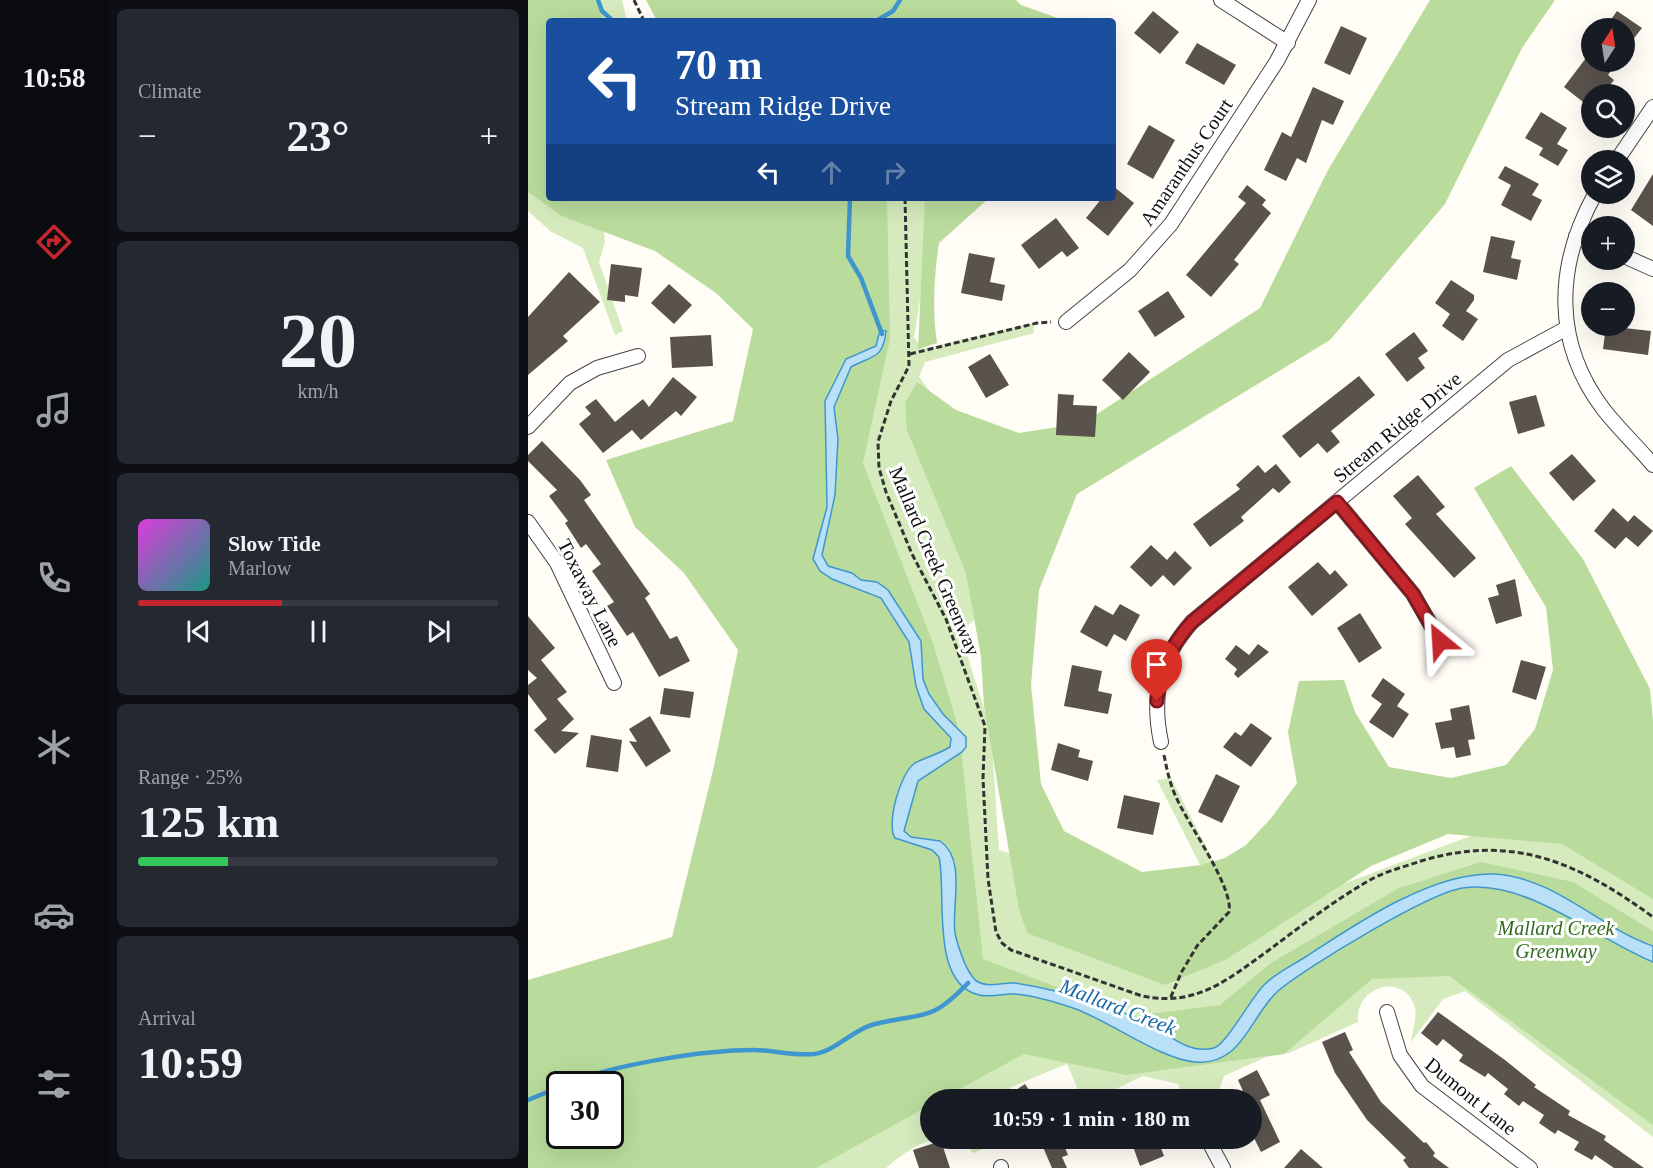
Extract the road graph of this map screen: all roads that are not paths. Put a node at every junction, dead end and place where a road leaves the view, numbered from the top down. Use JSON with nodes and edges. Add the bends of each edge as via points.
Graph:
{"nodes":[{"id":1,"x":1221,"y":0,"type":"edge"},
{"id":2,"x":1309,"y":0,"type":"edge"},
{"id":3,"x":1288,"y":42,"type":"junction"},
{"id":4,"x":1653,"y":107,"type":"edge"},
{"id":5,"x":1624,"y":150,"type":"edge"},
{"id":6,"x":1590,"y":204,"type":"edge"},
{"id":7,"x":1576,"y":236,"type":"junction"},
{"id":8,"x":1581,"y":238,"type":"edge"},
{"id":9,"x":1635,"y":261,"type":"edge"},
{"id":10,"x":1653,"y":268,"type":"edge"},
{"id":11,"x":1066,"y":322,"type":"road end"},
{"id":12,"x":1567,"y":328,"type":"junction"},
{"id":13,"x":638,"y":356,"type":"dead end"},
{"id":14,"x":528,"y":428,"type":"edge"},
{"id":15,"x":1653,"y":465,"type":"edge"},
{"id":16,"x":1337,"y":502,"type":"junction"},
{"id":17,"x":528,"y":522,"type":"edge"},
{"id":18,"x":1440,"y":641,"type":"dead end"},
{"id":19,"x":614,"y":683,"type":"dead end"},
{"id":20,"x":1161,"y":742,"type":"road end"},
{"id":21,"x":1387,"y":1012,"type":"dead end"},
{"id":22,"x":1213,"y":1149,"type":"edge"},
{"id":23,"x":1223,"y":1168,"type":"edge"},
{"id":24,"x":1530,"y":1168,"type":"edge"}],
"edges":[{"from":1,"to":3,"type":"street"},
{"from":2,"to":3,"type":"street","name":"Amaranthus Court"},
{"from":3,"to":11,"type":"street","name":"Amaranthus Court","via":[[1171,224],[1130,270]]},
{"from":4,"to":5,"type":"street"},
{"from":6,"to":7,"type":"street"},
{"from":7,"to":8,"type":"street"},
{"from":7,"to":12,"type":"street","via":[[1567,264]]},
{"from":9,"to":10,"type":"street"},
{"from":12,"to":15,"type":"street","via":[[1578,365],[1592,392]]},
{"from":12,"to":16,"type":"street","name":"Stream Ridge Drive","via":[[1508,360]]},
{"from":13,"to":14,"type":"street","via":[[597,368],[570,383]]},
{"from":16,"to":18,"type":"street","via":[[1413,594]]},
{"from":16,"to":20,"type":"street","name":"Stream Ridge Drive","via":[[1192,622],[1177,639],[1166,659],[1158,688],[1156,714]]},
{"from":17,"to":19,"type":"street","name":"Toxaway Lane","via":[[557,563]]},
{"from":21,"to":24,"type":"street","name":"Dumont Lane","via":[[1400,1055],[1422,1086]]},
{"from":22,"to":23,"type":"street"}]}
